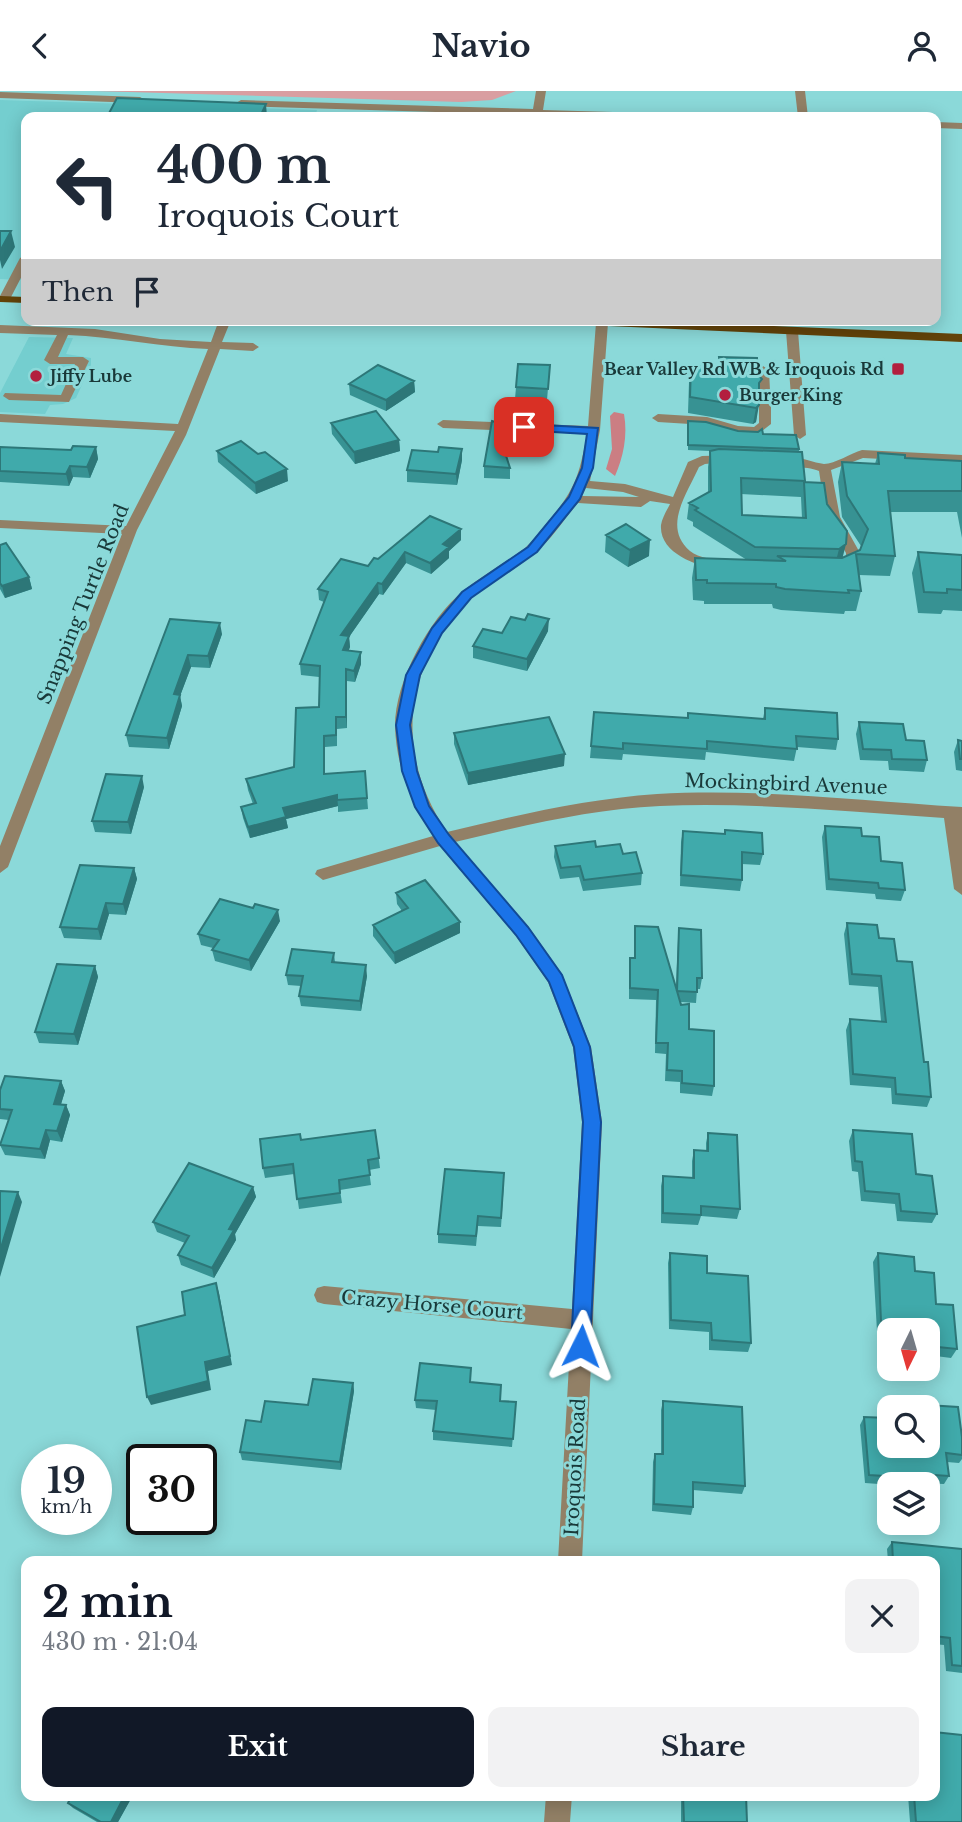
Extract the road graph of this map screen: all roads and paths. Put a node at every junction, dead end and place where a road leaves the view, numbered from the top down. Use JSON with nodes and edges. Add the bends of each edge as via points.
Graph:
{"nodes":[{"id":1,"x":541,"y":91,"type":"edge"},
{"id":2,"x":800,"y":91,"type":"edge"},
{"id":3,"x":0,"y":95,"type":"edge"},
{"id":4,"x":151,"y":100,"type":"edge"},
{"id":5,"x":234,"y":103,"type":"edge"},
{"id":6,"x":289,"y":105,"type":"junction"},
{"id":7,"x":286,"y":112,"type":"edge"},
{"id":8,"x":463,"y":112,"type":"edge"},
{"id":9,"x":538,"y":112,"type":"edge"},
{"id":10,"x":802,"y":112,"type":"edge"},
{"id":11,"x":941,"y":125,"type":"edge"},
{"id":12,"x":962,"y":126,"type":"edge"},
{"id":13,"x":21,"y":267,"type":"edge"},
{"id":14,"x":2,"y":299,"type":"edge"},
{"id":15,"x":21,"y":300,"type":"edge"},
{"id":16,"x":223,"y":326,"type":"edge"},
{"id":17,"x":602,"y":326,"type":"edge"},
{"id":18,"x":673,"y":326,"type":"edge"},
{"id":19,"x":0,"y":329,"type":"edge"},
{"id":20,"x":64,"y":331,"type":"junction"},
{"id":21,"x":792,"y":331,"type":"junction"},
{"id":22,"x":962,"y":338,"type":"edge"},
{"id":23,"x":216,"y":345,"type":"junction"},
{"id":24,"x":253,"y":347,"type":"dead end"},
{"id":25,"x":763,"y":370,"type":"dead end"},
{"id":26,"x":9,"y":396,"type":"dead end"},
{"id":27,"x":0,"y":418,"type":"edge"},
{"id":28,"x":658,"y":418,"type":"dead end"},
{"id":29,"x":443,"y":423,"type":"dead end"},
{"id":30,"x":183,"y":428,"type":"junction"},
{"id":31,"x":594,"y":431,"type":"junction"},
{"id":32,"x":800,"y":435,"type":"dead end"},
{"id":33,"x":747,"y":459,"type":"edge"},
{"id":34,"x":962,"y":459,"type":"edge"},
{"id":35,"x":772,"y":460,"type":"edge"},
{"id":36,"x":824,"y":468,"type":"junction"},
{"id":37,"x":578,"y":491,"type":"junction"},
{"id":38,"x":678,"y":502,"type":"junction"},
{"id":39,"x":0,"y":524,"type":"edge"},
{"id":40,"x":130,"y":530,"type":"junction"},
{"id":41,"x":737,"y":568,"type":"edge"},
{"id":42,"x":830,"y":572,"type":"edge"},
{"id":43,"x":957,"y":813,"type":"edge"},
{"id":44,"x":443,"y":839,"type":"junction"},
{"id":45,"x":0,"y":867,"type":"edge"},
{"id":46,"x":323,"y":874,"type":"dead end"},
{"id":47,"x":962,"y":889,"type":"edge"},
{"id":48,"x":324,"y":1295,"type":"dead end"},
{"id":49,"x":582,"y":1319,"type":"junction"},
{"id":50,"x":570,"y":1556,"type":"edge"},
{"id":51,"x":559,"y":1801,"type":"edge"},
{"id":52,"x":557,"y":1822,"type":"edge"}],
"edges":[{"from":1,"to":9,"type":"street"},
{"from":2,"to":10,"type":"street"},
{"from":3,"to":4,"type":"street"},
{"from":5,"to":6,"type":"street"},
{"from":6,"to":7,"type":"street"},
{"from":6,"to":8,"type":"street"},
{"from":11,"to":12,"type":"street"},
{"from":13,"to":14,"type":"street"},
{"from":14,"to":15,"type":"main road"},
{"from":16,"to":23,"type":"street","name":"Snapping Turtle Road"},
{"from":17,"to":31,"type":"street","name":"Iroquois Road"},
{"from":18,"to":21,"type":"main road"},
{"from":19,"to":20,"type":"street"},
{"from":20,"to":23,"type":"street"},
{"from":20,"to":26,"type":"street","via":[[50,360],[83,361],[65,399]]},
{"from":21,"to":22,"type":"main road"},
{"from":21,"to":32,"type":"street"},
{"from":23,"to":24,"type":"street"},
{"from":23,"to":30,"type":"street","name":"Snapping Turtle Road"},
{"from":25,"to":28,"type":"street","via":[[765,425],[757,431]]},
{"from":27,"to":30,"type":"street"},
{"from":29,"to":31,"type":"street"},
{"from":30,"to":40,"type":"street","name":"Snapping Turtle Road"},
{"from":31,"to":37,"type":"street","name":"Iroquois Road"},
{"from":33,"to":38,"type":"street","via":[[702,460],[693,465]]},
{"from":34,"to":36,"type":"street","via":[[862,454]]},
{"from":35,"to":36,"type":"street"},
{"from":36,"to":42,"type":"street","via":[[834,521],[854,551],[848,567]]},
{"from":37,"to":38,"type":"street","via":[[641,503],[647,496]]},
{"from":37,"to":44,"type":"street","name":"Iroquois Road","via":[[532,549],[467,595],[436,631],[413,675],[403,725],[410,771],[422,807]]},
{"from":38,"to":41,"type":"street","via":[[668,524],[677,547],[697,561]]},
{"from":39,"to":40,"type":"street"},
{"from":40,"to":45,"type":"street","name":"Snapping Turtle Road"},
{"from":43,"to":44,"type":"street","name":"Mockingbird Avenue","via":[[732,799],[657,800],[563,810]]},
{"from":43,"to":47,"type":"street"},
{"from":44,"to":46,"type":"street","name":"Mockingbird Avenue"},
{"from":44,"to":49,"type":"street","name":"Iroquois Road","via":[[522,931],[556,979],[582,1047],[592,1122]]},
{"from":48,"to":49,"type":"street","name":"Crazy Horse Court"},
{"from":49,"to":50,"type":"street","name":"Iroquois Road"},
{"from":51,"to":52,"type":"street"}]}
